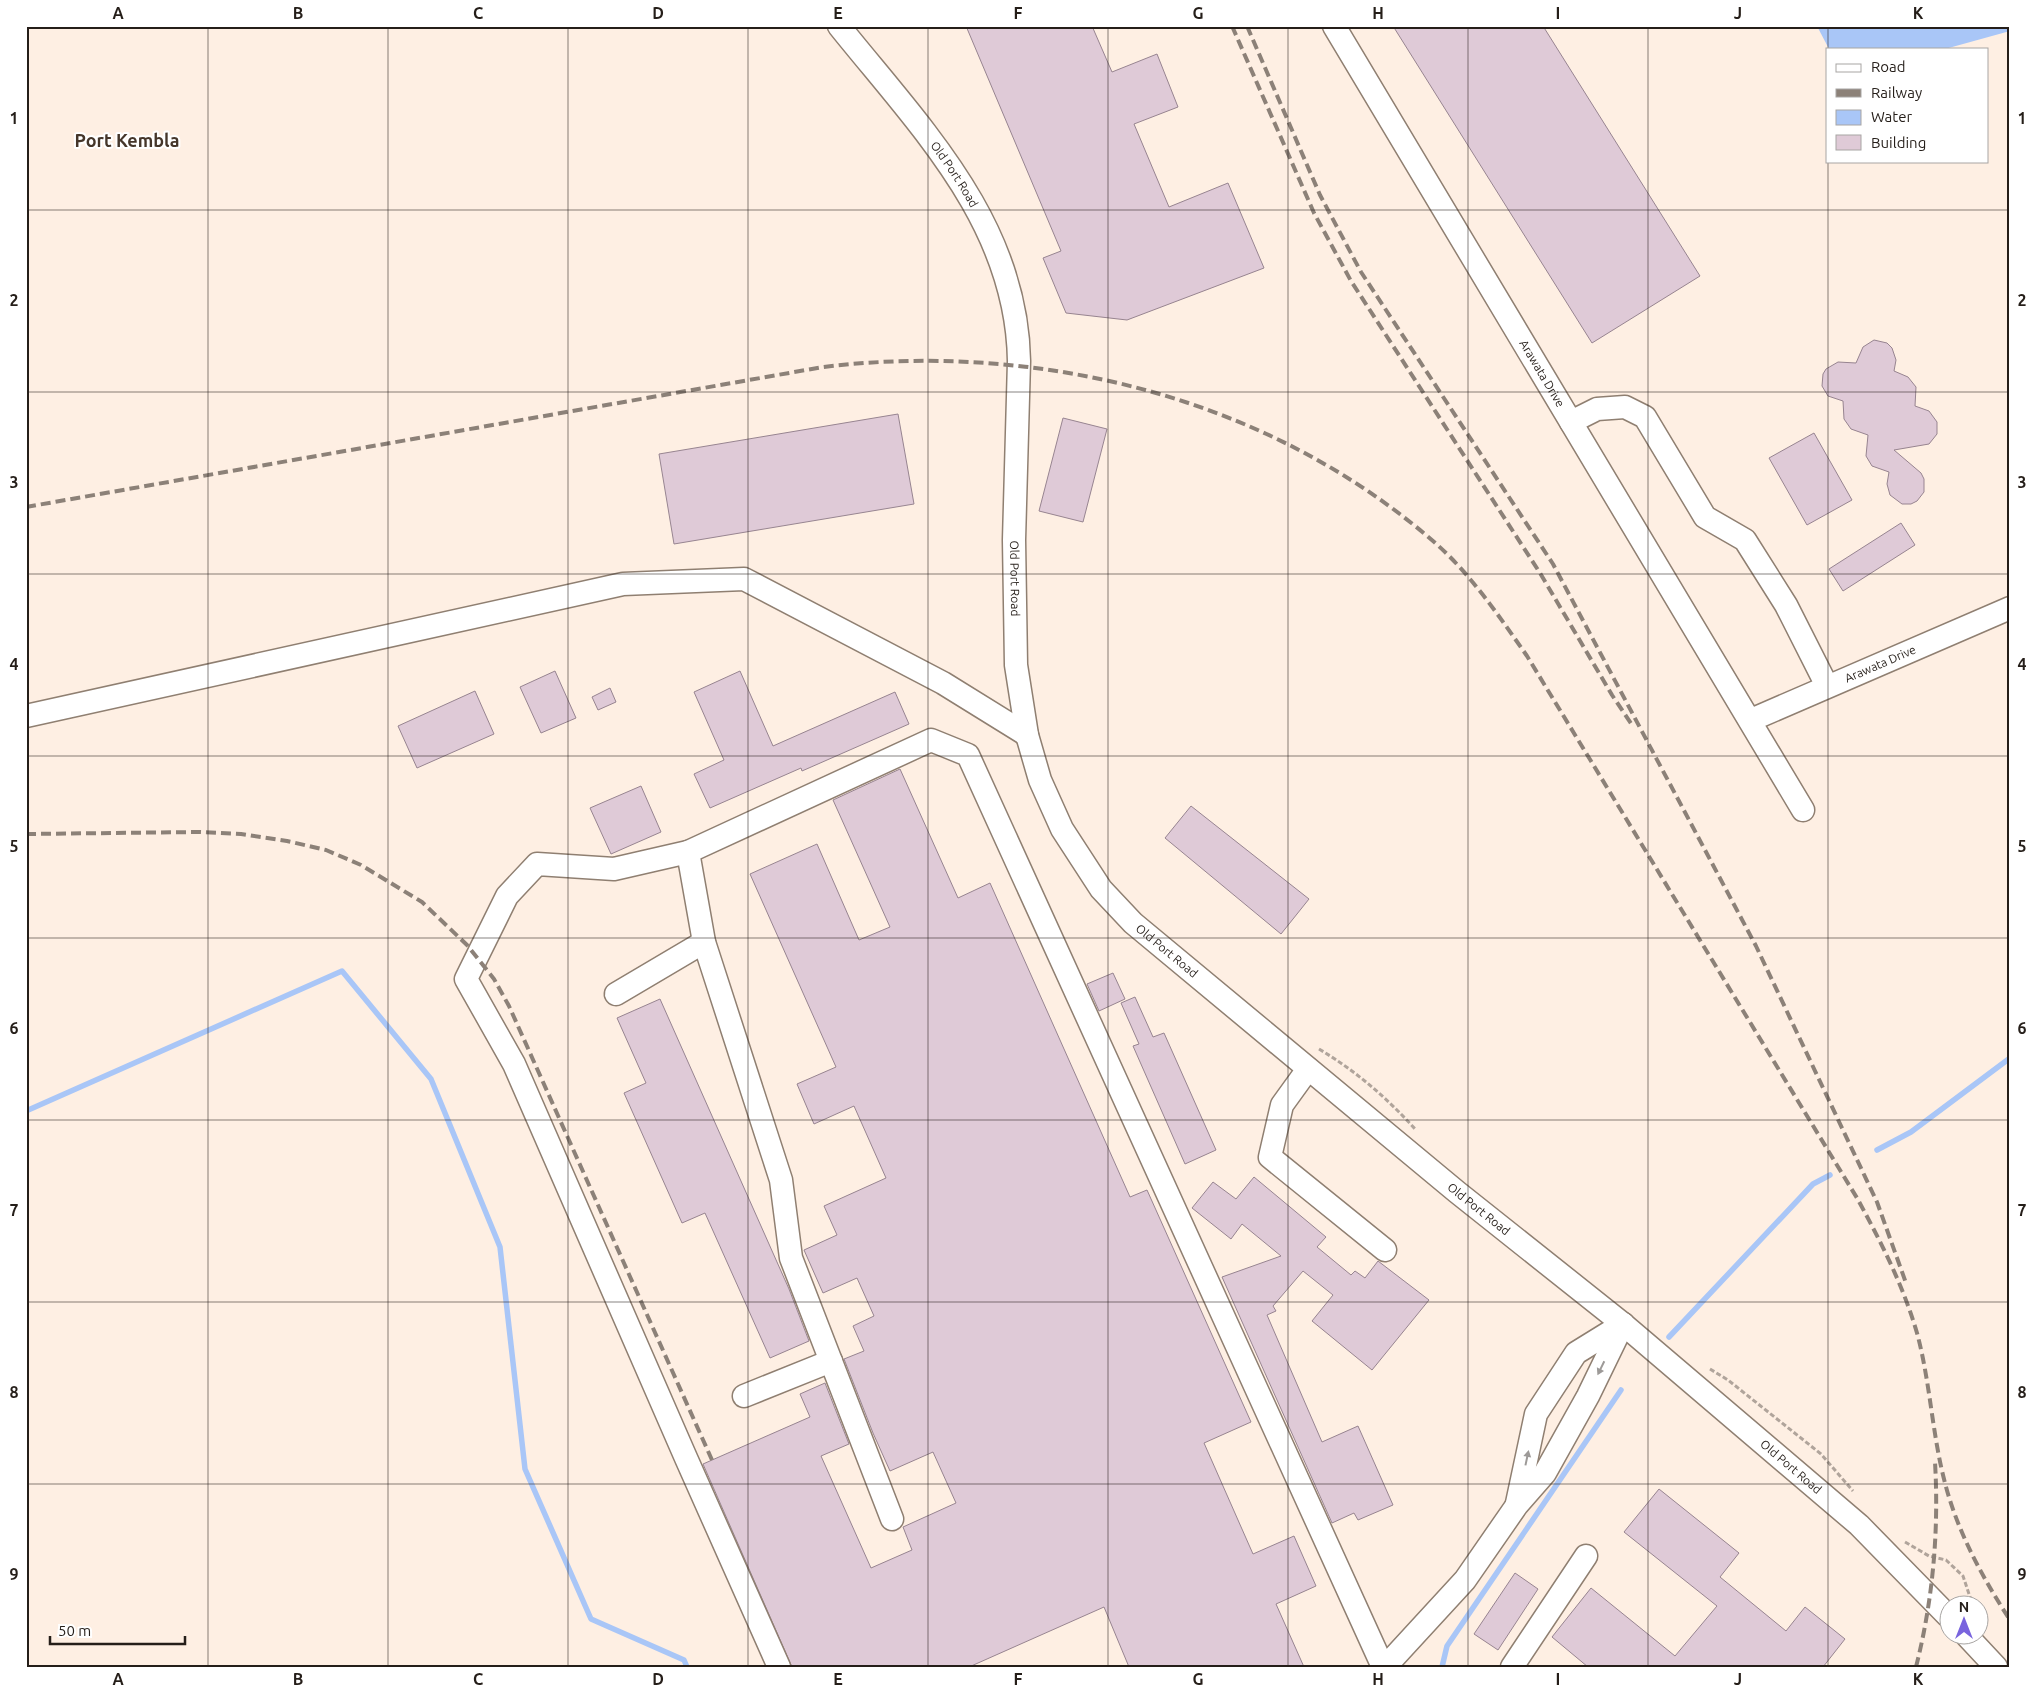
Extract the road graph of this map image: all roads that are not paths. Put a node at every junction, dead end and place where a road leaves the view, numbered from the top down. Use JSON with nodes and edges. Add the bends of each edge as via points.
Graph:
{"nodes":[{"id":1,"x":839,"y":26,"type":"edge"},
{"id":2,"x":1334,"y":26,"type":"edge"},
{"id":3,"x":1571,"y":422,"type":"junction"},
{"id":4,"x":2010,"y":608,"type":"edge"},
{"id":5,"x":1826,"y":686,"type":"junction"},
{"id":6,"x":26,"y":716,"type":"edge"},
{"id":7,"x":1751,"y":720,"type":"junction"},
{"id":8,"x":1027,"y":735,"type":"junction"},
{"id":9,"x":1803,"y":810,"type":"dead end"},
{"id":10,"x":688,"y":852,"type":"junction"},
{"id":11,"x":704,"y":942,"type":"junction"},
{"id":12,"x":616,"y":994,"type":"dead end"},
{"id":13,"x":1308,"y":1069,"type":"junction"},
{"id":14,"x":1385,"y":1250,"type":"dead end"},
{"id":15,"x":1623,"y":1324,"type":"junction"},
{"id":16,"x":831,"y":1361,"type":"junction"},
{"id":17,"x":744,"y":1396,"type":"dead end"},
{"id":18,"x":1516,"y":1505,"type":"junction"},
{"id":19,"x":892,"y":1519,"type":"dead end"},
{"id":20,"x":1586,"y":1556,"type":"dead end"},
{"id":21,"x":1938,"y":1606,"type":"edge"},
{"id":22,"x":1976,"y":1646,"type":"edge"},
{"id":23,"x":779,"y":1667,"type":"edge"},
{"id":24,"x":1384,"y":1667,"type":"edge"},
{"id":25,"x":1512,"y":1667,"type":"edge"},
{"id":26,"x":1996,"y":1667,"type":"edge"}],
"edges":[{"from":1,"to":8,"type":"street","name":"Old Port Road","via":[[966,189],[994,244],[1013,302],[1019,360],[1014,540],[1016,665]]},
{"from":2,"to":3,"type":"street","name":"Arawata Drive"},
{"from":3,"to":5,"type":"street","via":[[1598,409],[1626,407],[1645,417],[1705,517],[1745,540],[1786,605]]},
{"from":3,"to":7,"type":"street","name":"Arawata Drive"},
{"from":4,"to":5,"type":"street","name":"Arawata Drive"},
{"from":5,"to":7,"type":"street","name":"Arawata Drive"},
{"from":6,"to":8,"type":"street","via":[[623,584],[744,579],[943,683]]},
{"from":7,"to":9,"type":"street","name":"Arawata Drive"},
{"from":8,"to":13,"type":"street","name":"Old Port Road","via":[[1052,810],[1101,889],[1132,923]]},
{"from":10,"to":11,"type":"street"},
{"from":10,"to":23,"type":"street","via":[[614,869],[538,864],[507,896],[466,979],[514,1064]]},
{"from":10,"to":24,"type":"street","via":[[932,740],[968,755]]},
{"from":11,"to":12,"type":"street"},
{"from":11,"to":16,"type":"street","via":[[780,1180],[791,1258]]},
{"from":13,"to":14,"type":"street","via":[[1282,1105],[1270,1157]]},
{"from":13,"to":15,"type":"street","name":"Old Port Road"},
{"from":15,"to":18,"type":"street","one_way":true,"via":[[1545,1473]]},
{"from":18,"to":15,"type":"street","one_way":true,"via":[[1536,1414],[1576,1353]]},
{"from":15,"to":21,"type":"street","name":"Old Port Road","via":[[1859,1525]]},
{"from":16,"to":17,"type":"street"},
{"from":16,"to":19,"type":"street"},
{"from":18,"to":24,"type":"street","via":[[1465,1580]]},
{"from":20,"to":25,"type":"street"},
{"from":22,"to":26,"type":"street"}]}
